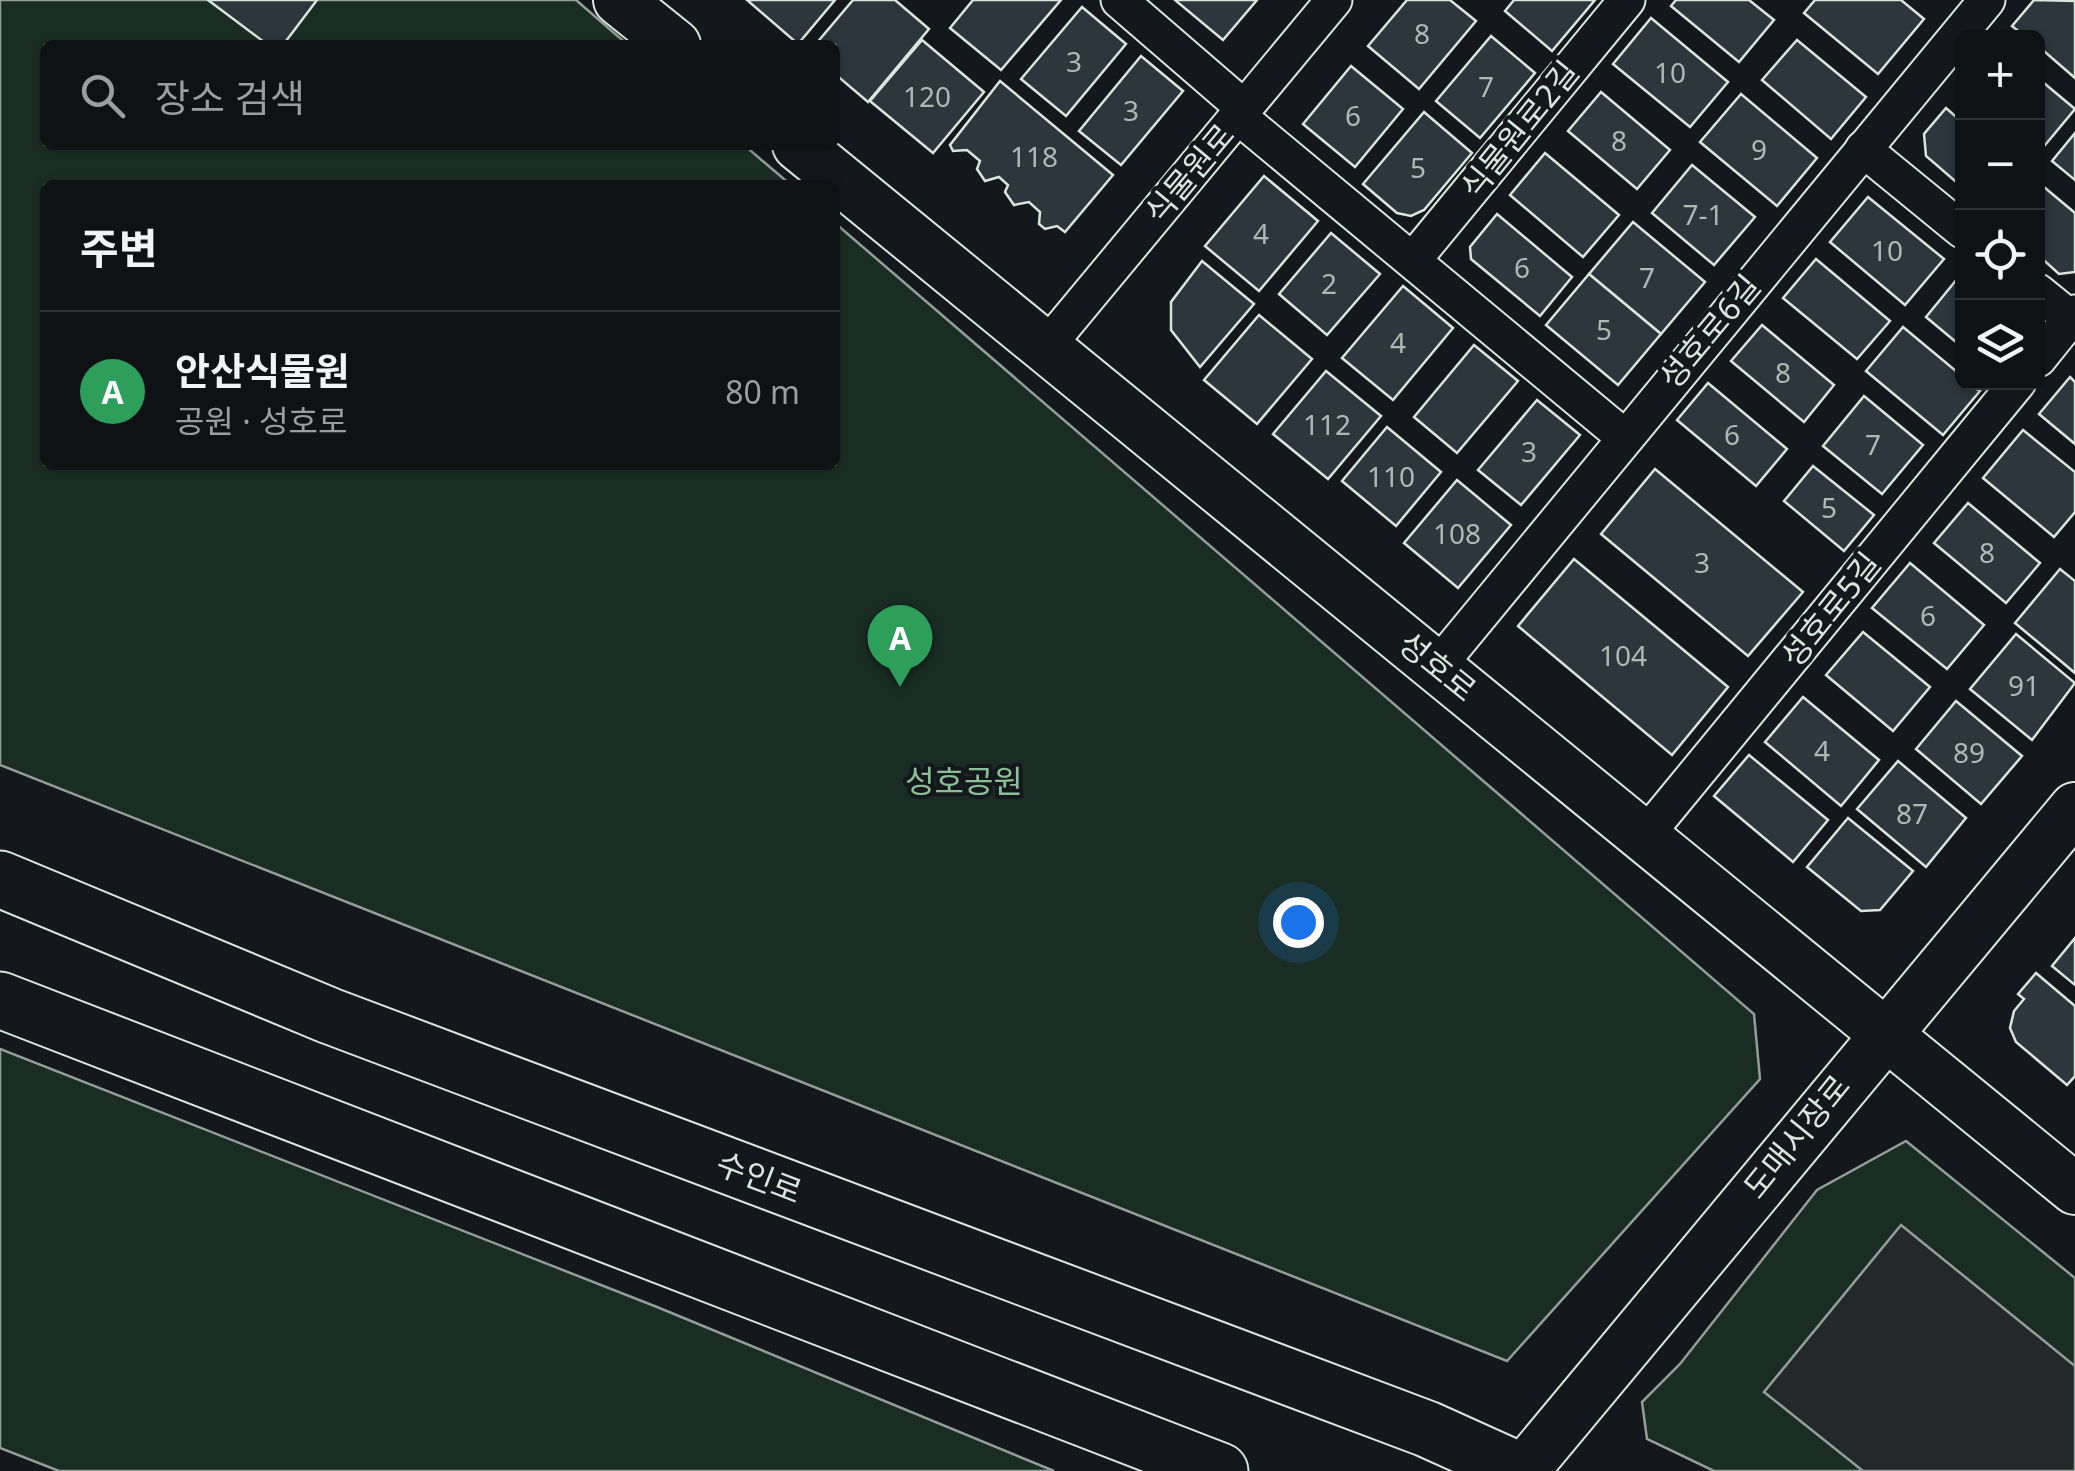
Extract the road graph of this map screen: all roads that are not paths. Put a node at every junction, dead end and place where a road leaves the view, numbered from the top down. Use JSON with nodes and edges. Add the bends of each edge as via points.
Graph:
{"nodes":[{"id":1,"x":619,"y":0,"type":"edge"},
{"id":2,"x":1118,"y":0,"type":"edge"},
{"id":3,"x":1334,"y":0,"type":"edge"},
{"id":4,"x":1628,"y":0,"type":"edge"},
{"id":5,"x":1988,"y":0,"type":"edge"},
{"id":6,"x":669,"y":40,"type":"edge"},
{"id":7,"x":1241,"y":112,"type":"junction"},
{"id":8,"x":1863,"y":149,"type":"junction"},
{"id":9,"x":804,"y":150,"type":"edge"},
{"id":10,"x":1955,"y":224,"type":"edge"},
{"id":11,"x":1413,"y":260,"type":"junction"},
{"id":12,"x":2045,"y":297,"type":"edge"},
{"id":13,"x":2074,"y":318,"type":"edge"},
{"id":14,"x":1046,"y":347,"type":"junction"},
{"id":15,"x":2045,"y":351,"type":"edge"},
{"id":16,"x":2011,"y":390,"type":"edge"},
{"id":17,"x":1624,"y":436,"type":"junction"},
{"id":18,"x":1437,"y":667,"type":"junction"},
{"id":19,"x":2075,"y":808,"type":"edge"},
{"id":20,"x":1644,"y":837,"type":"junction"},
{"id":21,"x":0,"y":879,"type":"edge"},
{"id":22,"x":0,"y":1000,"type":"edge"},
{"id":23,"x":1883,"y":1033,"type":"junction"},
{"id":24,"x":2075,"y":1190,"type":"edge"},
{"id":25,"x":1220,"y":1471,"type":"edge"},
{"id":26,"x":1522,"y":1471,"type":"edge"}],
"edges":[{"from":1,"to":6,"type":"street"},
{"from":2,"to":7,"type":"street"},
{"from":3,"to":7,"type":"street","name":"식물원로"},
{"from":4,"to":11,"type":"street","name":"식물원로2길"},
{"from":5,"to":8,"type":"street","name":"성호로6길"},
{"from":7,"to":11,"type":"street"},
{"from":7,"to":14,"type":"street","name":"식물원로"},
{"from":8,"to":10,"type":"street"},
{"from":8,"to":17,"type":"street","name":"성호로6길"},
{"from":9,"to":14,"type":"street","name":"성호로"},
{"from":11,"to":17,"type":"street"},
{"from":12,"to":13,"type":"street"},
{"from":13,"to":15,"type":"street"},
{"from":14,"to":18,"type":"street","name":"성호로"},
{"from":16,"to":20,"type":"street","name":"성호로5길"},
{"from":17,"to":18,"type":"street","name":"성호로6길"},
{"from":18,"to":20,"type":"street","name":"성호로"},
{"from":19,"to":23,"type":"street","name":"도매시장로"},
{"from":20,"to":23,"type":"street","name":"성호로"},
{"from":21,"to":26,"type":"highway","name":"수인로","via":[[330,1016],[1427,1429]]},
{"from":22,"to":25,"type":"highway"},
{"from":23,"to":24,"type":"street","name":"성호로"},
{"from":23,"to":26,"type":"street","name":"도매시장로"}]}
